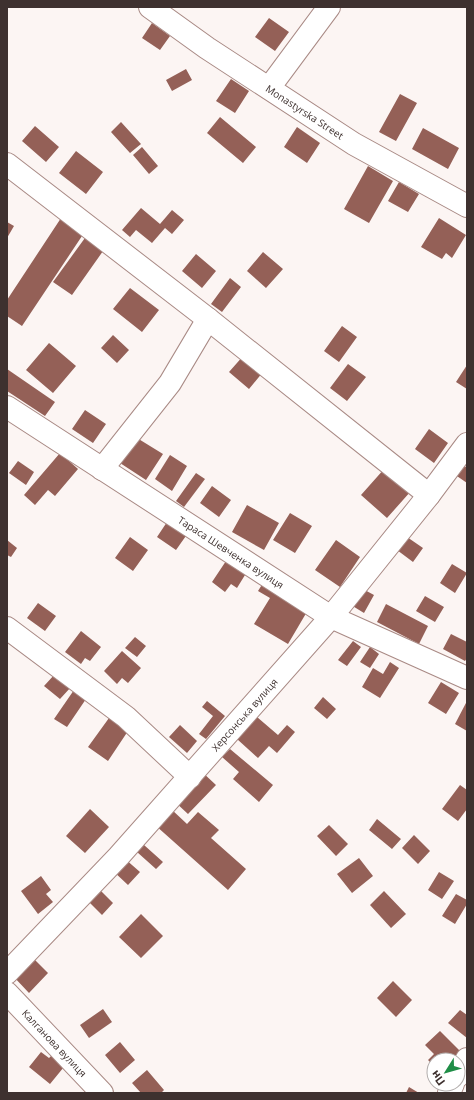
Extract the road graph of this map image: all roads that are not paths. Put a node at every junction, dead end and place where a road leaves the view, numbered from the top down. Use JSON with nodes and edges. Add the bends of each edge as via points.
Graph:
{"nodes":[{"id":1,"x":150,"y":7,"type":"edge"},
{"id":2,"x":329,"y":7,"type":"edge"},
{"id":3,"x":269,"y":88,"type":"junction"},
{"id":4,"x":7,"y":164,"type":"edge"},
{"id":5,"x":467,"y":206,"type":"edge"},
{"id":6,"x":208,"y":319,"type":"junction"},
{"id":7,"x":7,"y":407,"type":"edge"},
{"id":8,"x":467,"y":444,"type":"edge"},
{"id":9,"x":102,"y":469,"type":"junction"},
{"id":10,"x":429,"y":495,"type":"junction"},
{"id":11,"x":331,"y":617,"type":"junction"},
{"id":12,"x":7,"y":628,"type":"edge"},
{"id":13,"x":467,"y":678,"type":"edge"},
{"id":14,"x":190,"y":777,"type":"junction"},
{"id":15,"x":7,"y":973,"type":"edge"},
{"id":16,"x":7,"y":993,"type":"edge"},
{"id":17,"x":102,"y":1093,"type":"edge"}],
"edges":[{"from":1,"to":3,"type":"street","name":"Monastyrska Street"},
{"from":2,"to":3,"type":"street"},
{"from":3,"to":5,"type":"street","name":"Monastyrska Street","via":[[354,144]]},
{"from":4,"to":6,"type":"street"},
{"from":6,"to":9,"type":"street","via":[[170,384]]},
{"from":6,"to":10,"type":"street"},
{"from":7,"to":9,"type":"street","name":"Тараса Шевченка вулиця"},
{"from":8,"to":10,"type":"street","name":"Херсонська вулиця"},
{"from":9,"to":11,"type":"street","name":"Тараса Шевченка вулиця"},
{"from":10,"to":11,"type":"street","name":"Херсонська вулиця"},
{"from":11,"to":13,"type":"street","name":"Тараса Шевченка вулиця"},
{"from":11,"to":14,"type":"street","name":"Херсонська вулиця"},
{"from":12,"to":14,"type":"street","via":[[126,717]]},
{"from":14,"to":15,"type":"street","name":"Херсонська вулиця","via":[[119,856]]},
{"from":16,"to":17,"type":"street","name":"Калганова вулиця"}]}
